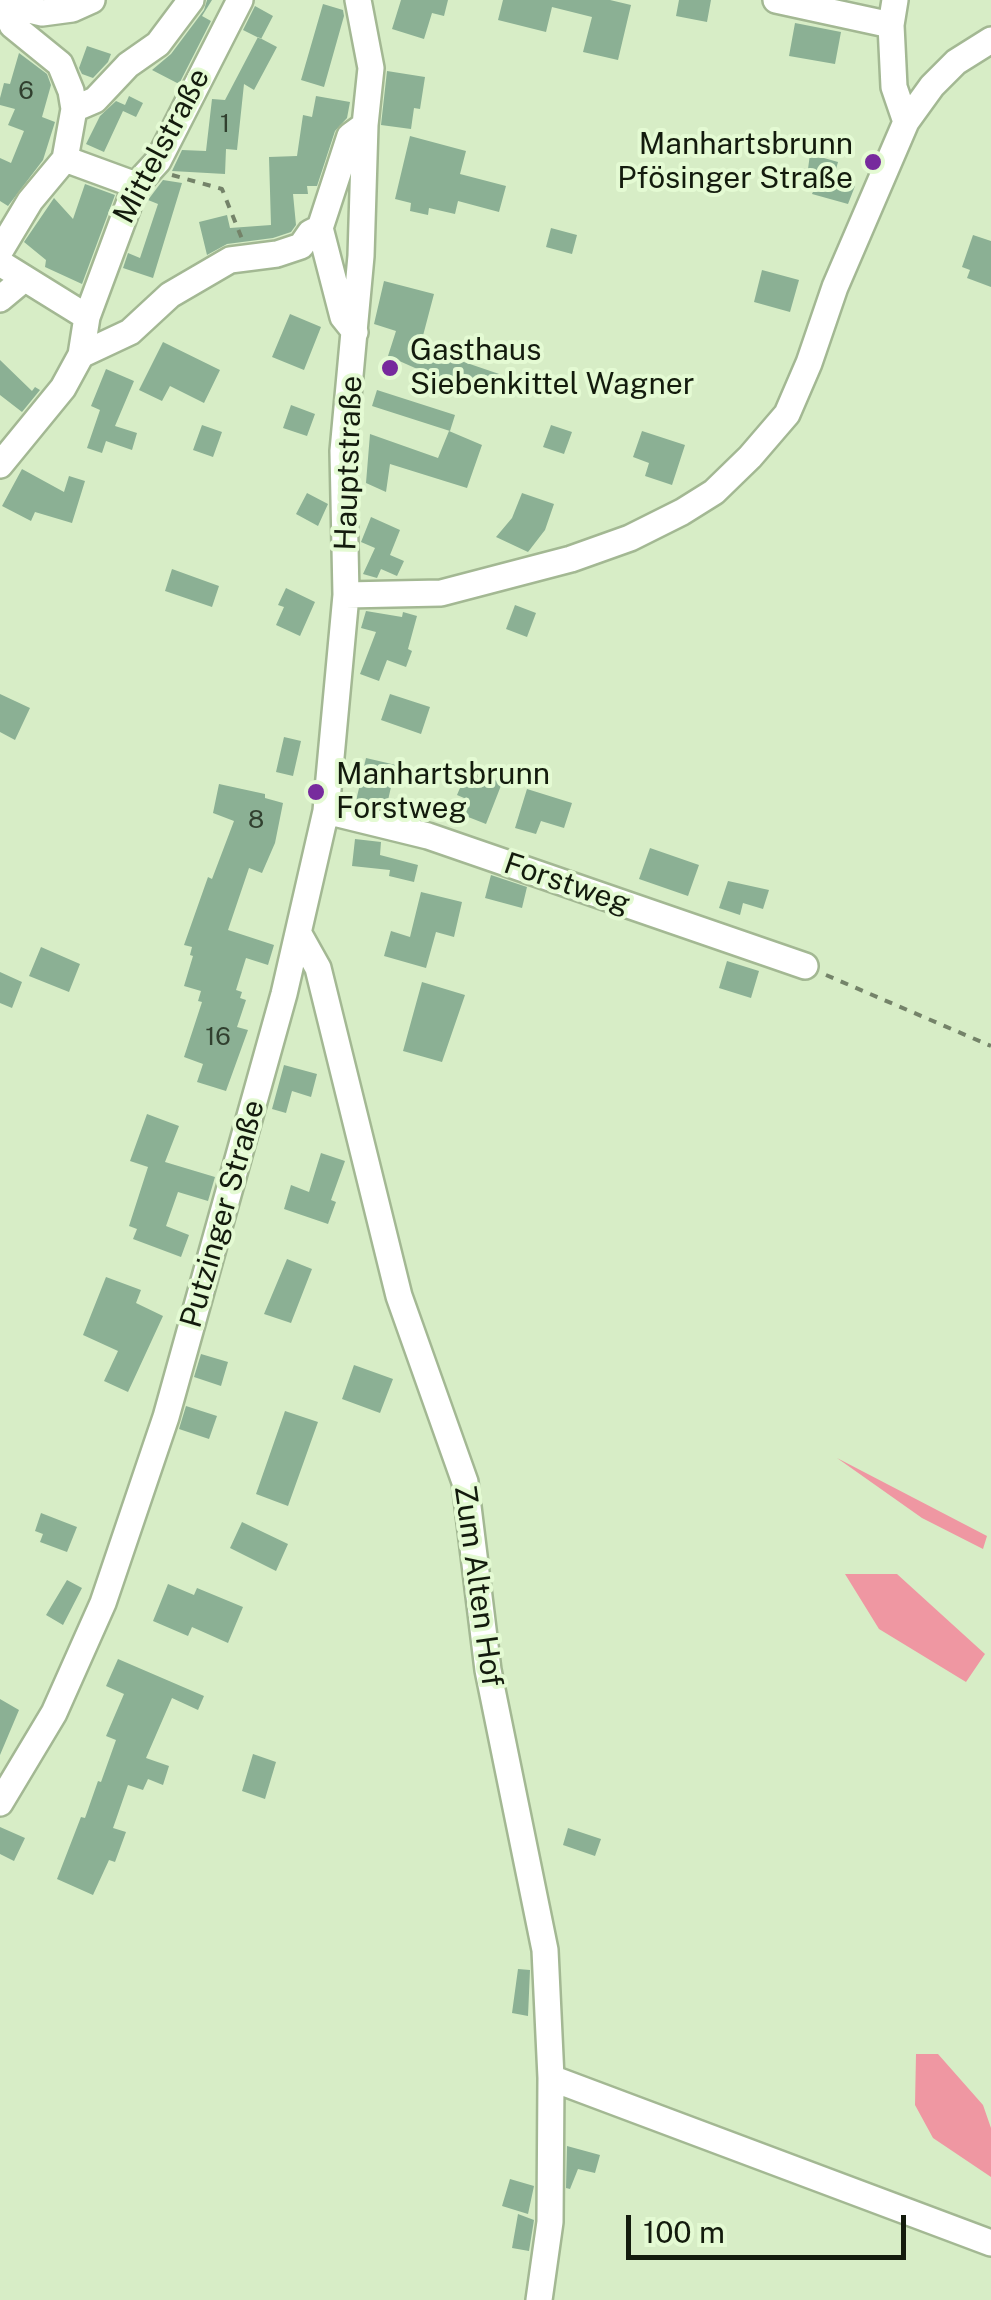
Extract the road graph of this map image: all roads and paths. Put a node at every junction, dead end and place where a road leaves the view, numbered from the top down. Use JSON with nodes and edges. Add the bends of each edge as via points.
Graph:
{"nodes":[{"id":1,"x":91,"y":0,"type":"edge"},
{"id":2,"x":191,"y":0,"type":"edge"},
{"id":3,"x":240,"y":0,"type":"edge"},
{"id":4,"x":358,"y":0,"type":"edge"},
{"id":5,"x":776,"y":0,"type":"edge"},
{"id":6,"x":2,"y":4,"type":"edge"},
{"id":7,"x":893,"y":13,"type":"edge"},
{"id":8,"x":991,"y":40,"type":"edge"},
{"id":9,"x":74,"y":109,"type":"junction"},
{"id":10,"x":906,"y":122,"type":"junction"},
{"id":11,"x":364,"y":126,"type":"junction"},
{"id":12,"x":65,"y":160,"type":"junction"},
{"id":13,"x":143,"y":178,"type":"junction"},
{"id":14,"x":320,"y":228,"type":"junction"},
{"id":15,"x":0,"y":251,"type":"edge"},
{"id":16,"x":245,"y":258,"type":"junction"},
{"id":17,"x":0,"y":262,"type":"edge"},
{"id":18,"x":24,"y":278,"type":"junction"},
{"id":19,"x":0,"y":299,"type":"edge"},
{"id":20,"x":87,"y":316,"type":"junction"},
{"id":21,"x":355,"y":332,"type":"junction"},
{"id":22,"x":81,"y":356,"type":"junction"},
{"id":23,"x":0,"y":465,"type":"edge"},
{"id":24,"x":346,"y":595,"type":"junction"},
{"id":25,"x":326,"y":812,"type":"junction"},
{"id":26,"x":299,"y":934,"type":"junction"},
{"id":27,"x":805,"y":966,"type":"joint"},
{"id":28,"x":991,"y":1046,"type":"edge"},
{"id":29,"x":0,"y":1802,"type":"edge"},
{"id":30,"x":551,"y":2078,"type":"junction"},
{"id":31,"x":991,"y":2243,"type":"edge"},
{"id":32,"x":539,"y":2300,"type":"edge"}],
"edges":[{"from":1,"to":6,"type":"street","via":[[42,12]]},
{"from":2,"to":9,"type":"street","via":[[158,44],[94,100]]},
{"from":3,"to":13,"type":"street","name":"Mittelstraße","via":[[158,161]]},
{"from":4,"to":11,"type":"street","name":"Hauptstraße","via":[[372,68]]},
{"from":5,"to":7,"type":"street"},
{"from":6,"to":9,"type":"street","via":[[12,24],[60,64]]},
{"from":7,"to":10,"type":"street","via":[[894,88]]},
{"from":8,"to":10,"type":"street","via":[[956,62]]},
{"from":9,"to":12,"type":"street"},
{"from":10,"to":24,"type":"street","via":[[787,414],[714,492],[630,538],[552,564],[441,594]]},
{"from":11,"to":14,"type":"street","name":"Hauptstraße","via":[[350,136]]},
{"from":11,"to":21,"type":"street","name":"Hauptstraße"},
{"from":12,"to":13,"type":"street"},
{"from":12,"to":15,"type":"street"},
{"from":13,"to":16,"type":"path","via":[[196,179],[222,190],[241,229]]},
{"from":13,"to":20,"type":"street","name":"Mittelstraße"},
{"from":14,"to":16,"type":"street","via":[[301,246]]},
{"from":14,"to":21,"type":"street","name":"Hauptstraße","via":[[343,316]]},
{"from":16,"to":22,"type":"street","via":[[170,295],[130,332]]},
{"from":17,"to":18,"type":"street"},
{"from":18,"to":19,"type":"street"},
{"from":18,"to":20,"type":"street"},
{"from":20,"to":22,"type":"street","name":"Mittelstraße"},
{"from":21,"to":24,"type":"street","name":"Hauptstraße","via":[[343,451]]},
{"from":22,"to":23,"type":"street","name":"Mittelstraße"},
{"from":24,"to":25,"type":"street","name":"Putzinger Straße"},
{"from":25,"to":26,"type":"street","name":"Putzinger Straße"},
{"from":25,"to":27,"type":"street","name":"Forstweg","via":[[428,836]]},
{"from":26,"to":29,"type":"street","name":"Putzinger Straße","via":[[170,1401],[103,1602],[54,1713]]},
{"from":26,"to":30,"type":"street","name":"Zum Alten Hof","via":[[318,968],[399,1296],[465,1482],[488,1670],[545,1950]]},
{"from":27,"to":28,"type":"path"},
{"from":30,"to":31,"type":"street"},
{"from":30,"to":32,"type":"street","name":"Zum Alten Hof","via":[[550,2222]]}]}
